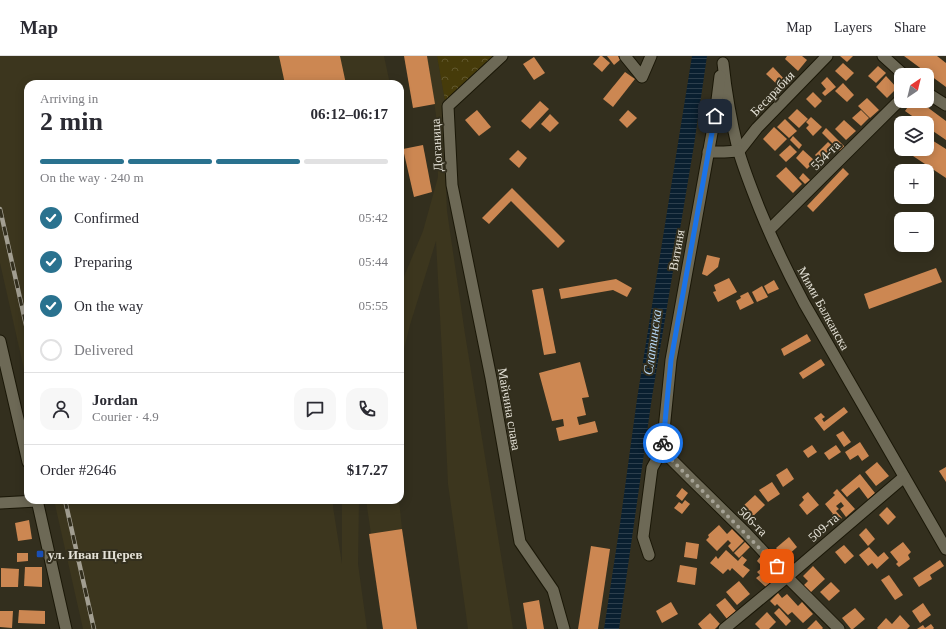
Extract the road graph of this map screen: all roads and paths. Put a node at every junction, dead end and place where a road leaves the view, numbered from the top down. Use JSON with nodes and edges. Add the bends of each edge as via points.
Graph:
{"nodes":[{"id":1,"x":502,"y":56,"type":"edge"},
{"id":2,"x":625,"y":56,"type":"edge"},
{"id":3,"x":650,"y":56,"type":"edge"},
{"id":4,"x":827,"y":56,"type":"edge"},
{"id":5,"x":883,"y":56,"type":"edge"},
{"id":6,"x":723,"y":59,"type":"edge"},
{"id":7,"x":896,"y":68,"type":"edge"},
{"id":8,"x":934,"y":97,"type":"edge"},
{"id":9,"x":946,"y":105,"type":"edge"},
{"id":10,"x":894,"y":106,"type":"edge"},
{"id":11,"x":739,"y":151,"type":"junction"},
{"id":12,"x":708,"y":152,"type":"junction"},
{"id":13,"x":452,"y":185,"type":"joint"},
{"id":14,"x":769,"y":230,"type":"junction"},
{"id":15,"x":0,"y":341,"type":"edge"},
{"id":16,"x":24,"y":445,"type":"edge"},
{"id":17,"x":662,"y":450,"type":"junction"},
{"id":18,"x":904,"y":476,"type":"junction"},
{"id":19,"x":24,"y":501,"type":"edge"},
{"id":20,"x":0,"y":503,"type":"edge"},
{"id":21,"x":38,"y":504,"type":"edge"},
{"id":22,"x":946,"y":549,"type":"edge"},
{"id":23,"x":649,"y":555,"type":"dead end"},
{"id":24,"x":788,"y":577,"type":"junction"},
{"id":25,"x":66,"y":629,"type":"edge"},
{"id":26,"x":564,"y":629,"type":"edge"},
{"id":27,"x":724,"y":629,"type":"edge"},
{"id":28,"x":839,"y":629,"type":"edge"}],
"edges":[{"from":1,"to":13,"type":"street","name":"Доганица","via":[[448,106]]},
{"from":2,"to":3,"type":"street","via":[[642,77]]},
{"from":4,"to":11,"type":"street","name":"Бесарабия","via":[[757,128]]},
{"from":5,"to":7,"type":"street"},
{"from":6,"to":11,"type":"street","name":"Мими Балканска","via":[[726,92]]},
{"from":6,"to":12,"type":"street","name":"Витиня"},
{"from":8,"to":9,"type":"street"},
{"from":10,"to":14,"type":"street","name":"554-та"},
{"from":11,"to":12,"type":"street"},
{"from":11,"to":14,"type":"street","name":"Мими Балканска"},
{"from":12,"to":17,"type":"street","name":"Витиня","via":[[671,360]]},
{"from":13,"to":26,"type":"street","name":"Майчина слава","via":[[491,378],[520,542],[553,590]]},
{"from":14,"to":18,"type":"street","name":"Мими Балканска","via":[[804,303]]},
{"from":15,"to":16,"type":"street"},
{"from":17,"to":23,"type":"street","via":[[652,468],[643,537]]},
{"from":17,"to":24,"type":"street","name":"506-та"},
{"from":18,"to":22,"type":"street","name":"Мими Балканска"},
{"from":18,"to":24,"type":"street","name":"509-та"},
{"from":19,"to":20,"type":"street"},
{"from":21,"to":25,"type":"street"},
{"from":24,"to":27,"type":"street","name":"509-та"},
{"from":24,"to":28,"type":"street","name":"506-та"}]}
